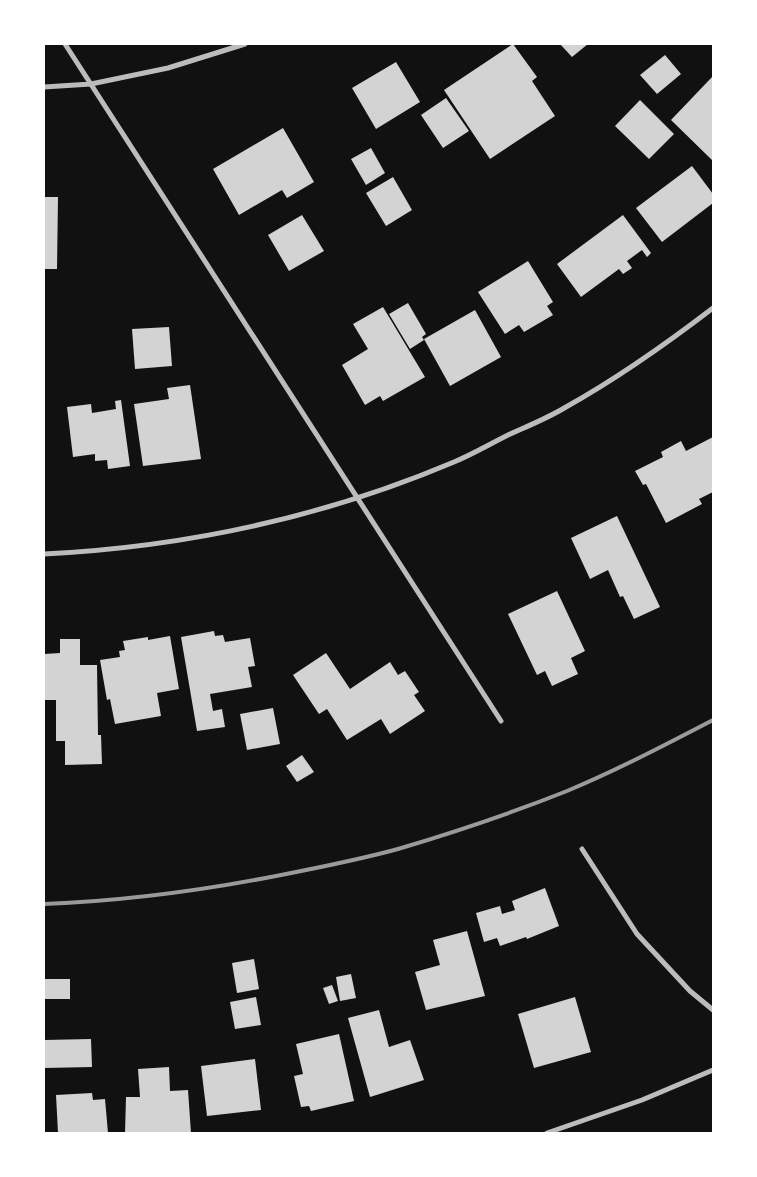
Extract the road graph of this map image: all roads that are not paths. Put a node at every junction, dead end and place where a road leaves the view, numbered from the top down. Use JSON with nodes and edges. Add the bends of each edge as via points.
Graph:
{"nodes":[{"id":1,"x":65,"y":44,"type":"edge"},
{"id":2,"x":245,"y":44,"type":"edge"},
{"id":3,"x":91,"y":84,"type":"junction"},
{"id":4,"x":44,"y":87,"type":"edge"},
{"id":5,"x":713,"y":308,"type":"edge"},
{"id":6,"x":358,"y":498,"type":"junction"},
{"id":7,"x":44,"y":554,"type":"edge"},
{"id":8,"x":500,"y":721,"type":"dead end"},
{"id":9,"x":582,"y":849,"type":"dead end"},
{"id":10,"x":713,"y":1010,"type":"edge"},
{"id":11,"x":713,"y":1070,"type":"edge"},
{"id":12,"x":546,"y":1133,"type":"edge"}],
"edges":[{"from":1,"to":3,"type":"street"},
{"from":2,"to":3,"type":"street","via":[[168,68]]},
{"from":3,"to":4,"type":"street"},
{"from":3,"to":6,"type":"street"},
{"from":5,"to":6,"type":"street","via":[[652,354],[565,408],[455,462]]},
{"from":6,"to":7,"type":"street","via":[[299,516],[199,538],[98,551]]},
{"from":6,"to":8,"type":"street"},
{"from":9,"to":10,"type":"street","via":[[638,934],[690,991]]},
{"from":11,"to":12,"type":"street","via":[[642,1100]]}]}
